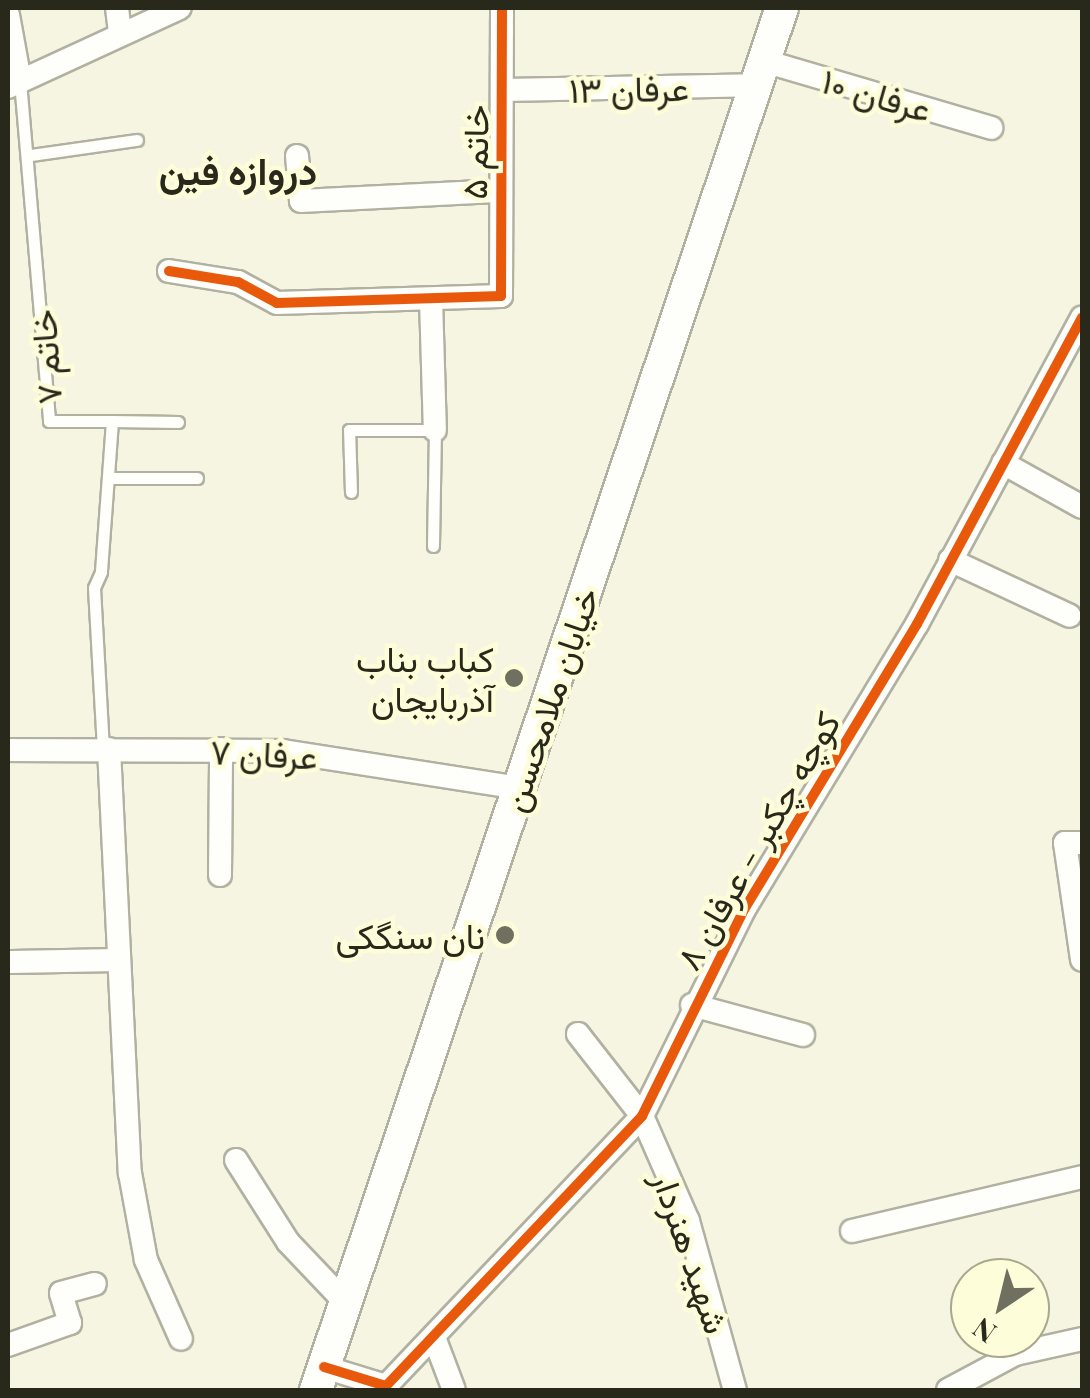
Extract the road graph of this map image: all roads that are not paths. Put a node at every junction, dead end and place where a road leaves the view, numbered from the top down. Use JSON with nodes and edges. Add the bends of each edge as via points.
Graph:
{"nodes":[{"id":1,"x":117,"y":8,"type":"edge"},
{"id":2,"x":180,"y":8,"type":"edge"},
{"id":3,"x":502,"y":8,"type":"edge"},
{"id":4,"x":782,"y":8,"type":"edge"},
{"id":5,"x":8,"y":22,"type":"edge"},
{"id":6,"x":120,"y":32,"type":"junction"},
{"id":7,"x":759,"y":73,"type":"junction"},
{"id":8,"x":14,"y":84,"type":"edge"},
{"id":9,"x":502,"y":90,"type":"junction"},
{"id":10,"x":991,"y":128,"type":"dead end"},
{"id":11,"x":137,"y":140,"type":"dead end"},
{"id":12,"x":30,"y":155,"type":"junction"},
{"id":13,"x":297,"y":156,"type":"dead end"},
{"id":14,"x":500,"y":191,"type":"junction"},
{"id":15,"x":169,"y":272,"type":"dead end"},
{"id":16,"x":431,"y":299,"type":"junction"},
{"id":17,"x":1080,"y":328,"type":"edge"},
{"id":18,"x":112,"y":421,"type":"junction"},
{"id":19,"x":178,"y":422,"type":"dead end"},
{"id":20,"x":436,"y":430,"type":"junction"},
{"id":21,"x":1004,"y":463,"type":"junction"},
{"id":22,"x":110,"y":478,"type":"junction"},
{"id":23,"x":197,"y":478,"type":"dead end"},
{"id":24,"x":351,"y":492,"type":"dead end"},
{"id":25,"x":1082,"y":506,"type":"edge"},
{"id":26,"x":433,"y":546,"type":"dead end"},
{"id":27,"x":950,"y":560,"type":"junction"},
{"id":28,"x":1070,"y":616,"type":"dead end"},
{"id":29,"x":106,"y":749,"type":"junction"},
{"id":30,"x":221,"y":749,"type":"junction"},
{"id":31,"x":8,"y":750,"type":"edge"},
{"id":32,"x":519,"y":788,"type":"junction"},
{"id":33,"x":1074,"y":843,"type":"edge"},
{"id":34,"x":220,"y":875,"type":"dead end"},
{"id":35,"x":119,"y":960,"type":"junction"},
{"id":36,"x":1082,"y":960,"type":"edge"},
{"id":37,"x":8,"y":962,"type":"edge"},
{"id":38,"x":692,"y":1005,"type":"junction"},
{"id":39,"x":578,"y":1034,"type":"dead end"},
{"id":40,"x":804,"y":1035,"type":"dead end"},
{"id":41,"x":642,"y":1116,"type":"junction"},
{"id":42,"x":236,"y":1160,"type":"dead end"},
{"id":43,"x":1082,"y":1176,"type":"edge"},
{"id":44,"x":852,"y":1232,"type":"dead end"},
{"id":45,"x":94,"y":1284,"type":"dead end"},
{"id":46,"x":346,"y":1302,"type":"junction"},
{"id":47,"x":181,"y":1338,"type":"dead end"},
{"id":48,"x":1082,"y":1339,"type":"edge"},
{"id":49,"x":435,"y":1340,"type":"junction"},
{"id":50,"x":8,"y":1345,"type":"edge"},
{"id":51,"x":320,"y":1379,"type":"edge"},
{"id":52,"x":454,"y":1390,"type":"edge"},
{"id":53,"x":735,"y":1390,"type":"edge"},
{"id":54,"x":958,"y":1390,"type":"edge"}],
"edges":[{"from":1,"to":6,"type":"street"},
{"from":2,"to":6,"type":"street"},
{"from":3,"to":9,"type":"street","name":"خاتم ۵"},
{"from":4,"to":7,"type":"main road","name":"خیابان ملامحسن"},
{"from":5,"to":8,"type":"street"},
{"from":6,"to":8,"type":"street"},
{"from":7,"to":9,"type":"street","name":"عرفان ۱۳"},
{"from":7,"to":10,"type":"street","name":"عرفان ۱۰"},
{"from":7,"to":32,"type":"main road","name":"خیابان ملامحسن"},
{"from":8,"to":12,"type":"lane","name":"خاتم ۷"},
{"from":9,"to":14,"type":"street","name":"خاتم ۵"},
{"from":11,"to":12,"type":"lane"},
{"from":12,"to":18,"type":"lane","name":"خاتم ۷","via":[[49,421]]},
{"from":13,"to":14,"type":"street","via":[[301,200]]},
{"from":14,"to":16,"type":"street","name":"خاتم ۵","via":[[501,296]]},
{"from":15,"to":16,"type":"street","via":[[238,282],[277,303]]},
{"from":16,"to":20,"type":"street"},
{"from":17,"to":21,"type":"street","name":"کوچه چکبر - عرفان ۸"},
{"from":18,"to":19,"type":"lane"},
{"from":18,"to":22,"type":"lane","name":"خاتم ۷"},
{"from":20,"to":24,"type":"lane","via":[[349,430]]},
{"from":20,"to":26,"type":"lane"},
{"from":21,"to":25,"type":"street"},
{"from":21,"to":27,"type":"street","name":"کوچه چکبر - عرفان ۸"},
{"from":22,"to":23,"type":"lane"},
{"from":22,"to":29,"type":"lane","name":"خاتم ۷","via":[[102,572],[94,588]]},
{"from":27,"to":28,"type":"street"},
{"from":27,"to":38,"type":"street","name":"کوچه چکبر - عرفان ۸"},
{"from":29,"to":30,"type":"street","name":"عرفان ۷"},
{"from":29,"to":31,"type":"street","name":"عرفان ۷"},
{"from":29,"to":35,"type":"street"},
{"from":30,"to":32,"type":"street","name":"عرفان ۷","via":[[342,758]]},
{"from":30,"to":34,"type":"street"},
{"from":32,"to":46,"type":"main road","name":"خیابان ملامحسن"},
{"from":33,"to":36,"type":"street"},
{"from":35,"to":37,"type":"street"},
{"from":35,"to":47,"type":"street","via":[[136,1216],[160,1301]]},
{"from":38,"to":40,"type":"street"},
{"from":38,"to":41,"type":"street","name":"کوچه چکبر - عرفان ۸"},
{"from":39,"to":41,"type":"street","name":"شهید هنردار"},
{"from":41,"to":49,"type":"street","name":"کوچه چکبر - عرفان ۸"},
{"from":41,"to":53,"type":"street","name":"شهید هنردار","via":[[688,1221]]},
{"from":42,"to":46,"type":"street","via":[[288,1242]]},
{"from":43,"to":44,"type":"street"},
{"from":45,"to":50,"type":"street","via":[[62,1294],[70,1323]]},
{"from":46,"to":51,"type":"main road","name":"خیابان ملامحسن"},
{"from":48,"to":54,"type":"street","via":[[1014,1354]]},
{"from":49,"to":51,"type":"street","name":"کوچه چکبر - عرفان ۸","via":[[386,1386]]},
{"from":49,"to":52,"type":"street"}]}
